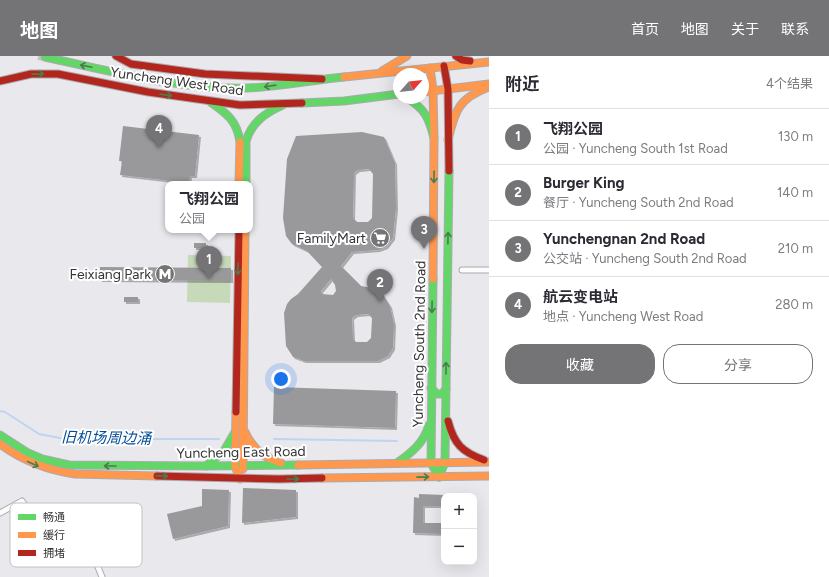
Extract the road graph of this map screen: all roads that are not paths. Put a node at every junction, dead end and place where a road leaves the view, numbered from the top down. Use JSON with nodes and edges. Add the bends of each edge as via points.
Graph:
{"nodes":[{"id":1,"x":116,"y":56,"type":"edge"},
{"id":2,"x":407,"y":56,"type":"edge"},
{"id":3,"x":456,"y":56,"type":"edge"},
{"id":4,"x":45,"y":57,"type":"edge"},
{"id":5,"x":489,"y":62,"type":"edge"},
{"id":6,"x":479,"y":63,"type":"junction"},
{"id":7,"x":444,"y":66,"type":"junction"},
{"id":8,"x":430,"y":68,"type":"joint"},
{"id":9,"x":379,"y":73,"type":"junction"},
{"id":10,"x":393,"y":73,"type":"edge"},
{"id":11,"x":322,"y":79,"type":"junction"},
{"id":12,"x":0,"y":81,"type":"edge"},
{"id":13,"x":489,"y":84,"type":"edge"},
{"id":14,"x":489,"y":87,"type":"edge"},
{"id":15,"x":448,"y":88,"type":"junction"},
{"id":16,"x":433,"y":90,"type":"junction"},
{"id":17,"x":429,"y":91,"type":"edge"},
{"id":18,"x":393,"y":95,"type":"edge"},
{"id":19,"x":208,"y":101,"type":"junction"},
{"id":20,"x":286,"y":104,"type":"junction"},
{"id":21,"x":417,"y":104,"type":"edge"},
{"id":22,"x":434,"y":138,"type":"junction"},
{"id":23,"x":448,"y":140,"type":"junction"},
{"id":24,"x":243,"y":142,"type":"junction"},
{"id":25,"x":239,"y":181,"type":"edge"},
{"id":26,"x":246,"y":181,"type":"edge"},
{"id":27,"x":239,"y":233,"type":"edge"},
{"id":28,"x":245,"y":233,"type":"edge"},
{"id":29,"x":462,"y":270,"type":"dead end"},
{"id":30,"x":489,"y":270,"type":"edge"},
{"id":31,"x":432,"y":388,"type":"junction"},
{"id":32,"x":446,"y":389,"type":"junction"},
{"id":33,"x":431,"y":407,"type":"junction"},
{"id":34,"x":446,"y":407,"type":"junction"},
{"id":35,"x":240,"y":428,"type":"junction"},
{"id":36,"x":0,"y":435,"type":"edge"},
{"id":37,"x":0,"y":444,"type":"edge"},
{"id":38,"x":445,"y":462,"type":"junction"},
{"id":39,"x":489,"y":462,"type":"edge"},
{"id":40,"x":397,"y":463,"type":"junction"},
{"id":41,"x":431,"y":463,"type":"junction"},
{"id":42,"x":291,"y":464,"type":"junction"},
{"id":43,"x":278,"y":465,"type":"junction"},
{"id":44,"x":205,"y":466,"type":"junction"},
{"id":45,"x":235,"y":466,"type":"junction"},
{"id":46,"x":244,"y":466,"type":"junction"},
{"id":47,"x":489,"y":476,"type":"edge"},
{"id":48,"x":439,"y":477,"type":"junction"},
{"id":49,"x":240,"y":479,"type":"junction"},
{"id":50,"x":279,"y":479,"type":"junction"},
{"id":51,"x":10,"y":508,"type":"edge"},
{"id":52,"x":0,"y":513,"type":"edge"},
{"id":53,"x":98,"y":567,"type":"edge"},
{"id":54,"x":102,"y":577,"type":"edge"}],
"edges":[{"from":1,"to":11,"type":"main road","via":[[130,64],[205,74]]},
{"from":2,"to":9,"type":"main road"},
{"from":3,"to":6,"type":"main road","via":[[462,60]]},
{"from":11,"to":4,"type":"main road","name":"Yuncheng West Road","one_way":true,"via":[[261,87],[200,86],[137,77]]},
{"from":5,"to":6,"type":"main road","name":"Yuncheng West Road"},
{"from":6,"to":7,"type":"main road","name":"Yuncheng West Road"},
{"from":7,"to":8,"type":"main road","name":"Yuncheng West Road"},
{"from":7,"to":15,"type":"main road"},
{"from":8,"to":16,"type":"main road"},
{"from":9,"to":10,"type":"main road","name":"Yuncheng West Road"},
{"from":9,"to":11,"type":"main road","name":"Yuncheng West Road"},
{"from":12,"to":19,"type":"main road","name":"Yuncheng West Road","one_way":true,"via":[[30,74],[58,74]]},
{"from":13,"to":15,"type":"main road"},
{"from":14,"to":23,"type":"main road","via":[[473,93],[462,102],[452,121]]},
{"from":15,"to":16,"type":"main road"},
{"from":15,"to":23,"type":"main road"},
{"from":16,"to":17,"type":"main road"},
{"from":16,"to":22,"type":"main road"},
{"from":18,"to":20,"type":"main road","name":"Yuncheng West Road"},
{"from":19,"to":20,"type":"main road","name":"Yuncheng West Road","via":[[240,105]]},
{"from":19,"to":24,"type":"main road","via":[[232,120]]},
{"from":20,"to":24,"type":"main road","via":[[267,112],[257,120]]},
{"from":21,"to":22,"type":"main road","via":[[430,119]]},
{"from":22,"to":31,"type":"main road","name":"Yuncheng South 2nd Road","one_way":true},
{"from":32,"to":23,"type":"main road","name":"Yuncheng South 2nd Road","one_way":true},
{"from":24,"to":25,"type":"main road"},
{"from":24,"to":26,"type":"main road"},
{"from":27,"to":35,"type":"main road","one_way":true},
{"from":28,"to":35,"type":"main road","via":[[244,383]]},
{"from":29,"to":30,"type":"street"},
{"from":31,"to":32,"type":"main road","via":[[437,394],[442,394]]},
{"from":31,"to":33,"type":"main road","name":"Yuncheng South 2nd Road"},
{"from":32,"to":34,"type":"main road","name":"Yuncheng South 2nd Road"},
{"from":33,"to":40,"type":"main road","via":[[428,428],[422,441],[411,454]]},
{"from":33,"to":41,"type":"main road","name":"Yuncheng South 2nd Road"},
{"from":34,"to":38,"type":"main road"},
{"from":34,"to":39,"type":"main road","via":[[455,443],[470,455]]},
{"from":35,"to":42,"type":"main road","via":[[258,451],[277,462]]},
{"from":35,"to":44,"type":"main road","via":[[226,450]]},
{"from":35,"to":45,"type":"main road"},
{"from":35,"to":46,"type":"main road"},
{"from":44,"to":36,"type":"main road","name":"Yuncheng East Road","one_way":true,"via":[[63,464],[28,453]]},
{"from":37,"to":49,"type":"main road","name":"Yuncheng East Road","one_way":true,"via":[[27,461],[62,472]]},
{"from":38,"to":39,"type":"main road","name":"Yuncheng East Road"},
{"from":38,"to":41,"type":"main road","name":"Yuncheng East Road"},
{"from":38,"to":48,"type":"main road"},
{"from":40,"to":41,"type":"main road","name":"Yuncheng East Road"},
{"from":40,"to":42,"type":"main road","name":"Yuncheng East Road"},
{"from":41,"to":48,"type":"main road","name":"Yuncheng South 2nd Road"},
{"from":42,"to":43,"type":"main road","name":"Yuncheng East Road"},
{"from":43,"to":46,"type":"main road","name":"Yuncheng East Road"},
{"from":43,"to":50,"type":"main road","via":[[273,473]]},
{"from":44,"to":45,"type":"main road","name":"Yuncheng East Road"},
{"from":45,"to":46,"type":"main road","name":"Yuncheng East Road"},
{"from":45,"to":49,"type":"main road"},
{"from":46,"to":49,"type":"main road"},
{"from":47,"to":48,"type":"main road","name":"Yuncheng East Road"},
{"from":50,"to":48,"type":"main road","name":"Yuncheng East Road","one_way":true},
{"from":49,"to":50,"type":"main road","name":"Yuncheng East Road"},
{"from":51,"to":52,"type":"street"},
{"from":53,"to":54,"type":"street"}]}
